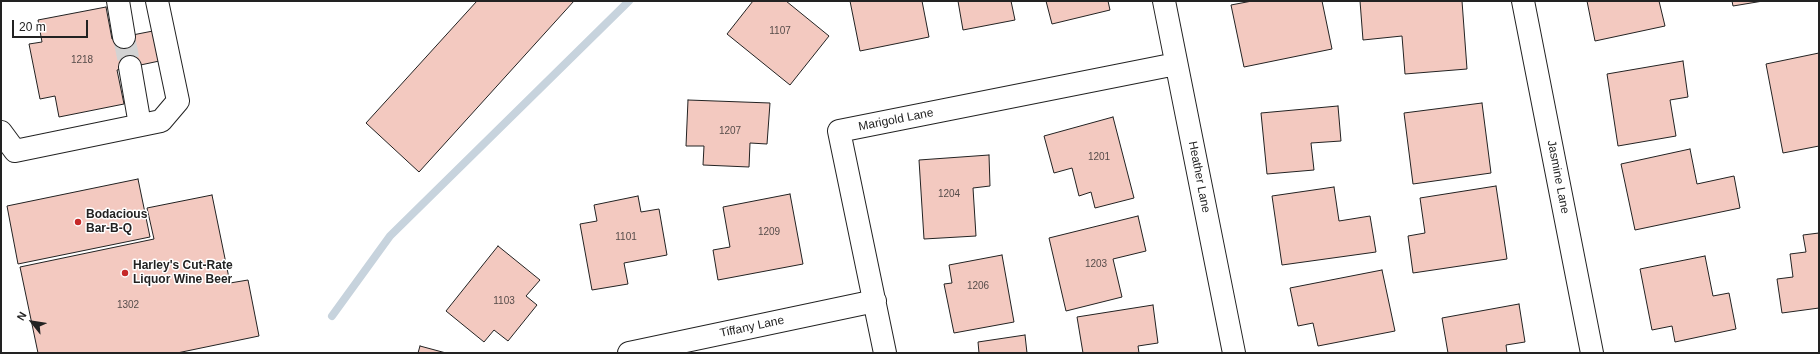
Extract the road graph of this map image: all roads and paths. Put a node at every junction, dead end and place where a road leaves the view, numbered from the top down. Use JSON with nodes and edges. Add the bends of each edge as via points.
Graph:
{"nodes":[{"id":1,"x":118,"y":1,"type":"edge"},
{"id":2,"x":157,"y":1,"type":"edge"},
{"id":3,"x":1164,"y":1,"type":"edge"},
{"id":4,"x":1523,"y":1,"type":"edge"},
{"id":5,"x":124,"y":37,"type":"tunnel mouth"},
{"id":6,"x":1176,"y":64,"type":"junction"},
{"id":7,"x":130,"y":68,"type":"tunnel mouth"},
{"id":8,"x":140,"y":125,"type":"junction"},
{"id":9,"x":1,"y":132,"type":"edge"},
{"id":10,"x":875,"y":301,"type":"junction"},
{"id":11,"x":629,"y":353,"type":"edge"},
{"id":12,"x":885,"y":353,"type":"edge"},
{"id":13,"x":1234,"y":353,"type":"edge"},
{"id":14,"x":1592,"y":353,"type":"edge"}],
"edges":[{"from":1,"to":5,"type":"street"},
{"from":2,"to":8,"type":"street","via":[[178,100],[161,121]]},
{"from":3,"to":6,"type":"street","name":"Heather Lane"},
{"from":4,"to":14,"type":"street","name":"Jasmine Lane"},
{"from":6,"to":10,"type":"street","name":"Marigold Lane","via":[[839,131]]},
{"from":6,"to":13,"type":"street","name":"Heather Lane"},
{"from":7,"to":8,"type":"street"},
{"from":8,"to":9,"type":"street","via":[[15,151]]},
{"from":10,"to":11,"type":"street","name":"Tiffany Lane"},
{"from":10,"to":12,"type":"street","name":"Marigold Lane"}]}
